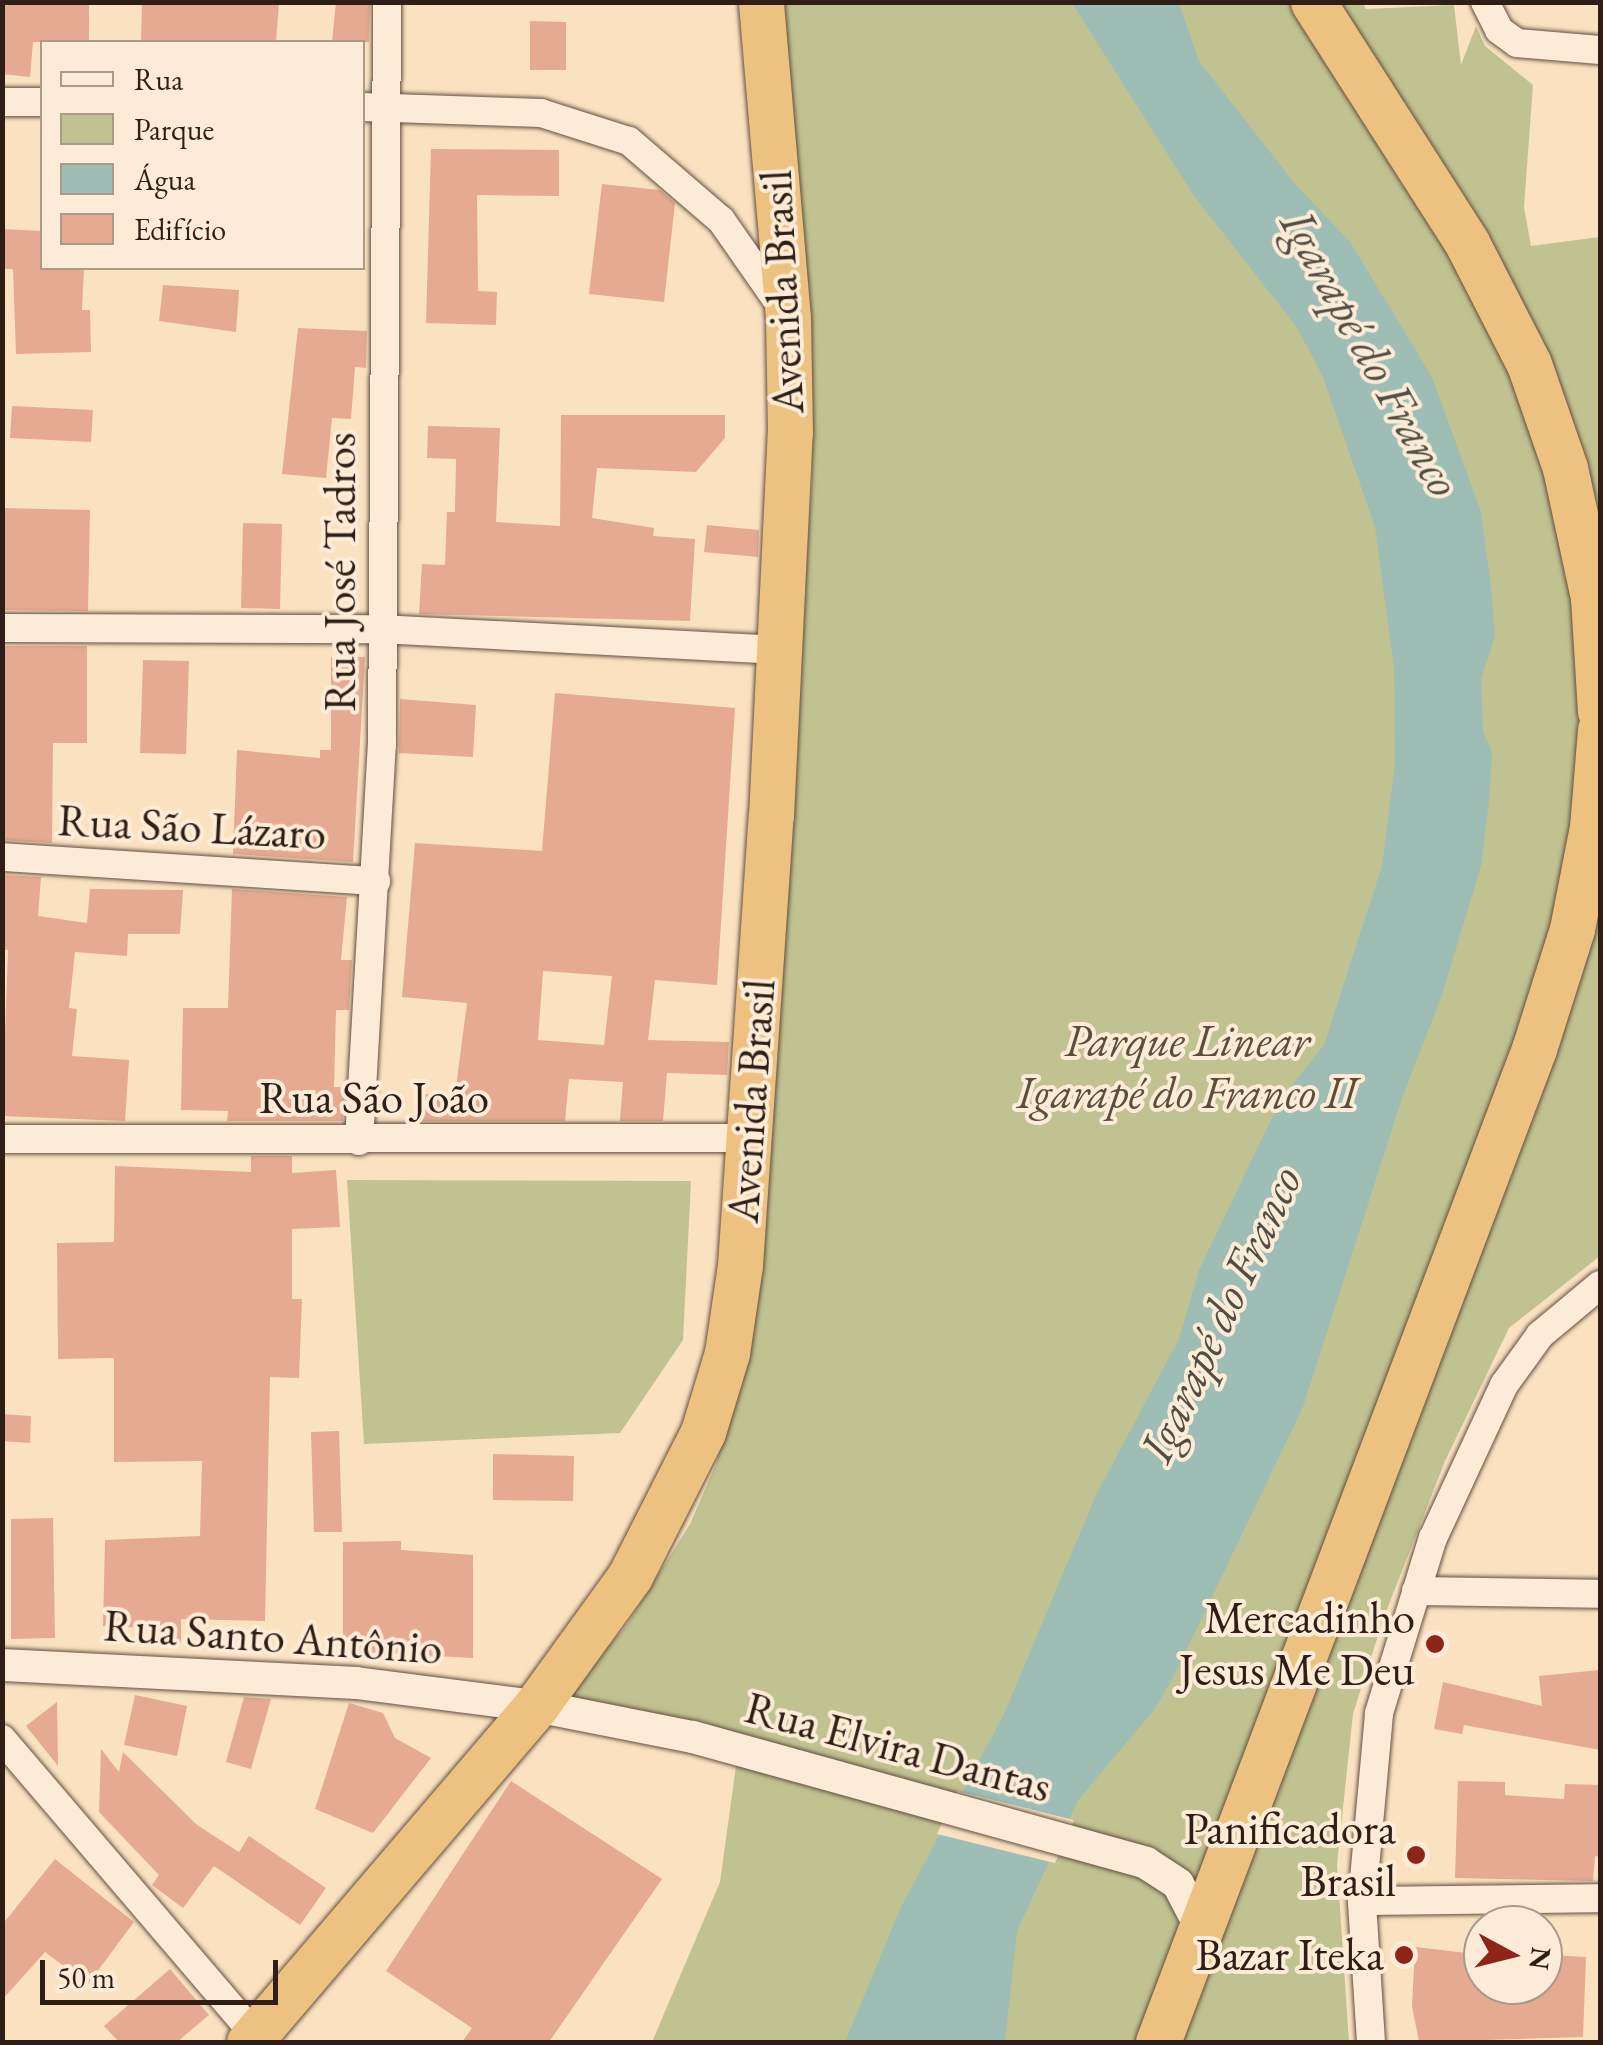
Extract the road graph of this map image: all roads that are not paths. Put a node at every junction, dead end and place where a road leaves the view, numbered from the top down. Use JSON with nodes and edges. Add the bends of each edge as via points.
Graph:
{"nodes":[{"id":1,"x":387,"y":2,"type":"edge"},
{"id":2,"x":761,"y":2,"type":"edge"},
{"id":3,"x":1313,"y":2,"type":"edge"},
{"id":4,"x":1486,"y":2,"type":"edge"},
{"id":5,"x":1600,"y":50,"type":"edge"},
{"id":6,"x":2,"y":102,"type":"edge"},
{"id":7,"x":40,"y":102,"type":"edge"},
{"id":8,"x":374,"y":107,"type":"edge"},
{"id":9,"x":788,"y":318,"type":"junction"},
{"id":10,"x":2,"y":628,"type":"edge"},
{"id":11,"x":380,"y":630,"type":"junction"},
{"id":12,"x":779,"y":650,"type":"junction"},
{"id":13,"x":1600,"y":711,"type":"edge"},
{"id":14,"x":1600,"y":729,"type":"edge"},
{"id":15,"x":2,"y":858,"type":"edge"},
{"id":16,"x":376,"y":880,"type":"junction"},
{"id":17,"x":746,"y":1138,"type":"junction"},
{"id":18,"x":2,"y":1139,"type":"edge"},
{"id":19,"x":359,"y":1141,"type":"junction"},
{"id":20,"x":1600,"y":1285,"type":"edge"},
{"id":21,"x":1416,"y":1591,"type":"junction"},
{"id":22,"x":1600,"y":1594,"type":"edge"},
{"id":23,"x":2,"y":1665,"type":"edge"},
{"id":24,"x":536,"y":1706,"type":"junction"},
{"id":25,"x":2,"y":1739,"type":"edge"},
{"id":26,"x":1600,"y":1898,"type":"edge"},
{"id":27,"x":1362,"y":1901,"type":"junction"},
{"id":28,"x":1202,"y":1930,"type":"junction"},
{"id":29,"x":252,"y":2039,"type":"edge"},
{"id":30,"x":1158,"y":2042,"type":"edge"},
{"id":31,"x":1370,"y":2042,"type":"edge"}],
"edges":[{"from":1,"to":8,"type":"street","name":"Rua José Tadros"},
{"from":2,"to":9,"type":"highway","name":"Avenida Brasil"},
{"from":3,"to":13,"type":"highway","via":[[1468,243],[1529,364],[1565,468],[1593,598]]},
{"from":4,"to":5,"type":"street","via":[[1499,30],[1518,44]]},
{"from":6,"to":7,"type":"street"},
{"from":8,"to":9,"type":"street","via":[[541,113],[629,141],[721,220]]},
{"from":8,"to":11,"type":"street","name":"Rua José Tadros"},
{"from":9,"to":12,"type":"highway","name":"Avenida Brasil"},
{"from":10,"to":11,"type":"street"},
{"from":11,"to":12,"type":"street"},
{"from":11,"to":16,"type":"street","name":"Rua José Tadros"},
{"from":12,"to":17,"type":"highway","name":"Avenida Brasil"},
{"from":14,"to":28,"type":"highway","via":[[1572,930],[1534,1049]]},
{"from":15,"to":16,"type":"street","name":"Rua São Lázaro"},
{"from":16,"to":19,"type":"street","name":"Rua José Tadros"},
{"from":17,"to":19,"type":"street","name":"Rua São João"},
{"from":17,"to":24,"type":"highway","name":"Avenida Brasil","via":[[727,1353],[703,1432],[630,1576]]},
{"from":18,"to":19,"type":"street","name":"Rua São João"},
{"from":20,"to":21,"type":"street","via":[[1540,1335],[1504,1385],[1457,1478]]},
{"from":21,"to":22,"type":"street"},
{"from":21,"to":27,"type":"street","via":[[1379,1713]]},
{"from":23,"to":24,"type":"street","name":"Rua Santo Antônio","via":[[356,1683]]},
{"from":24,"to":28,"type":"street","name":"Rua Elvira Dantas","via":[[692,1737],[1114,1854],[1178,1884]]},
{"from":24,"to":29,"type":"highway","name":"Avenida Brasil"},
{"from":25,"to":29,"type":"street"},
{"from":26,"to":27,"type":"street"},
{"from":27,"to":31,"type":"street"},
{"from":28,"to":30,"type":"highway"}]}
